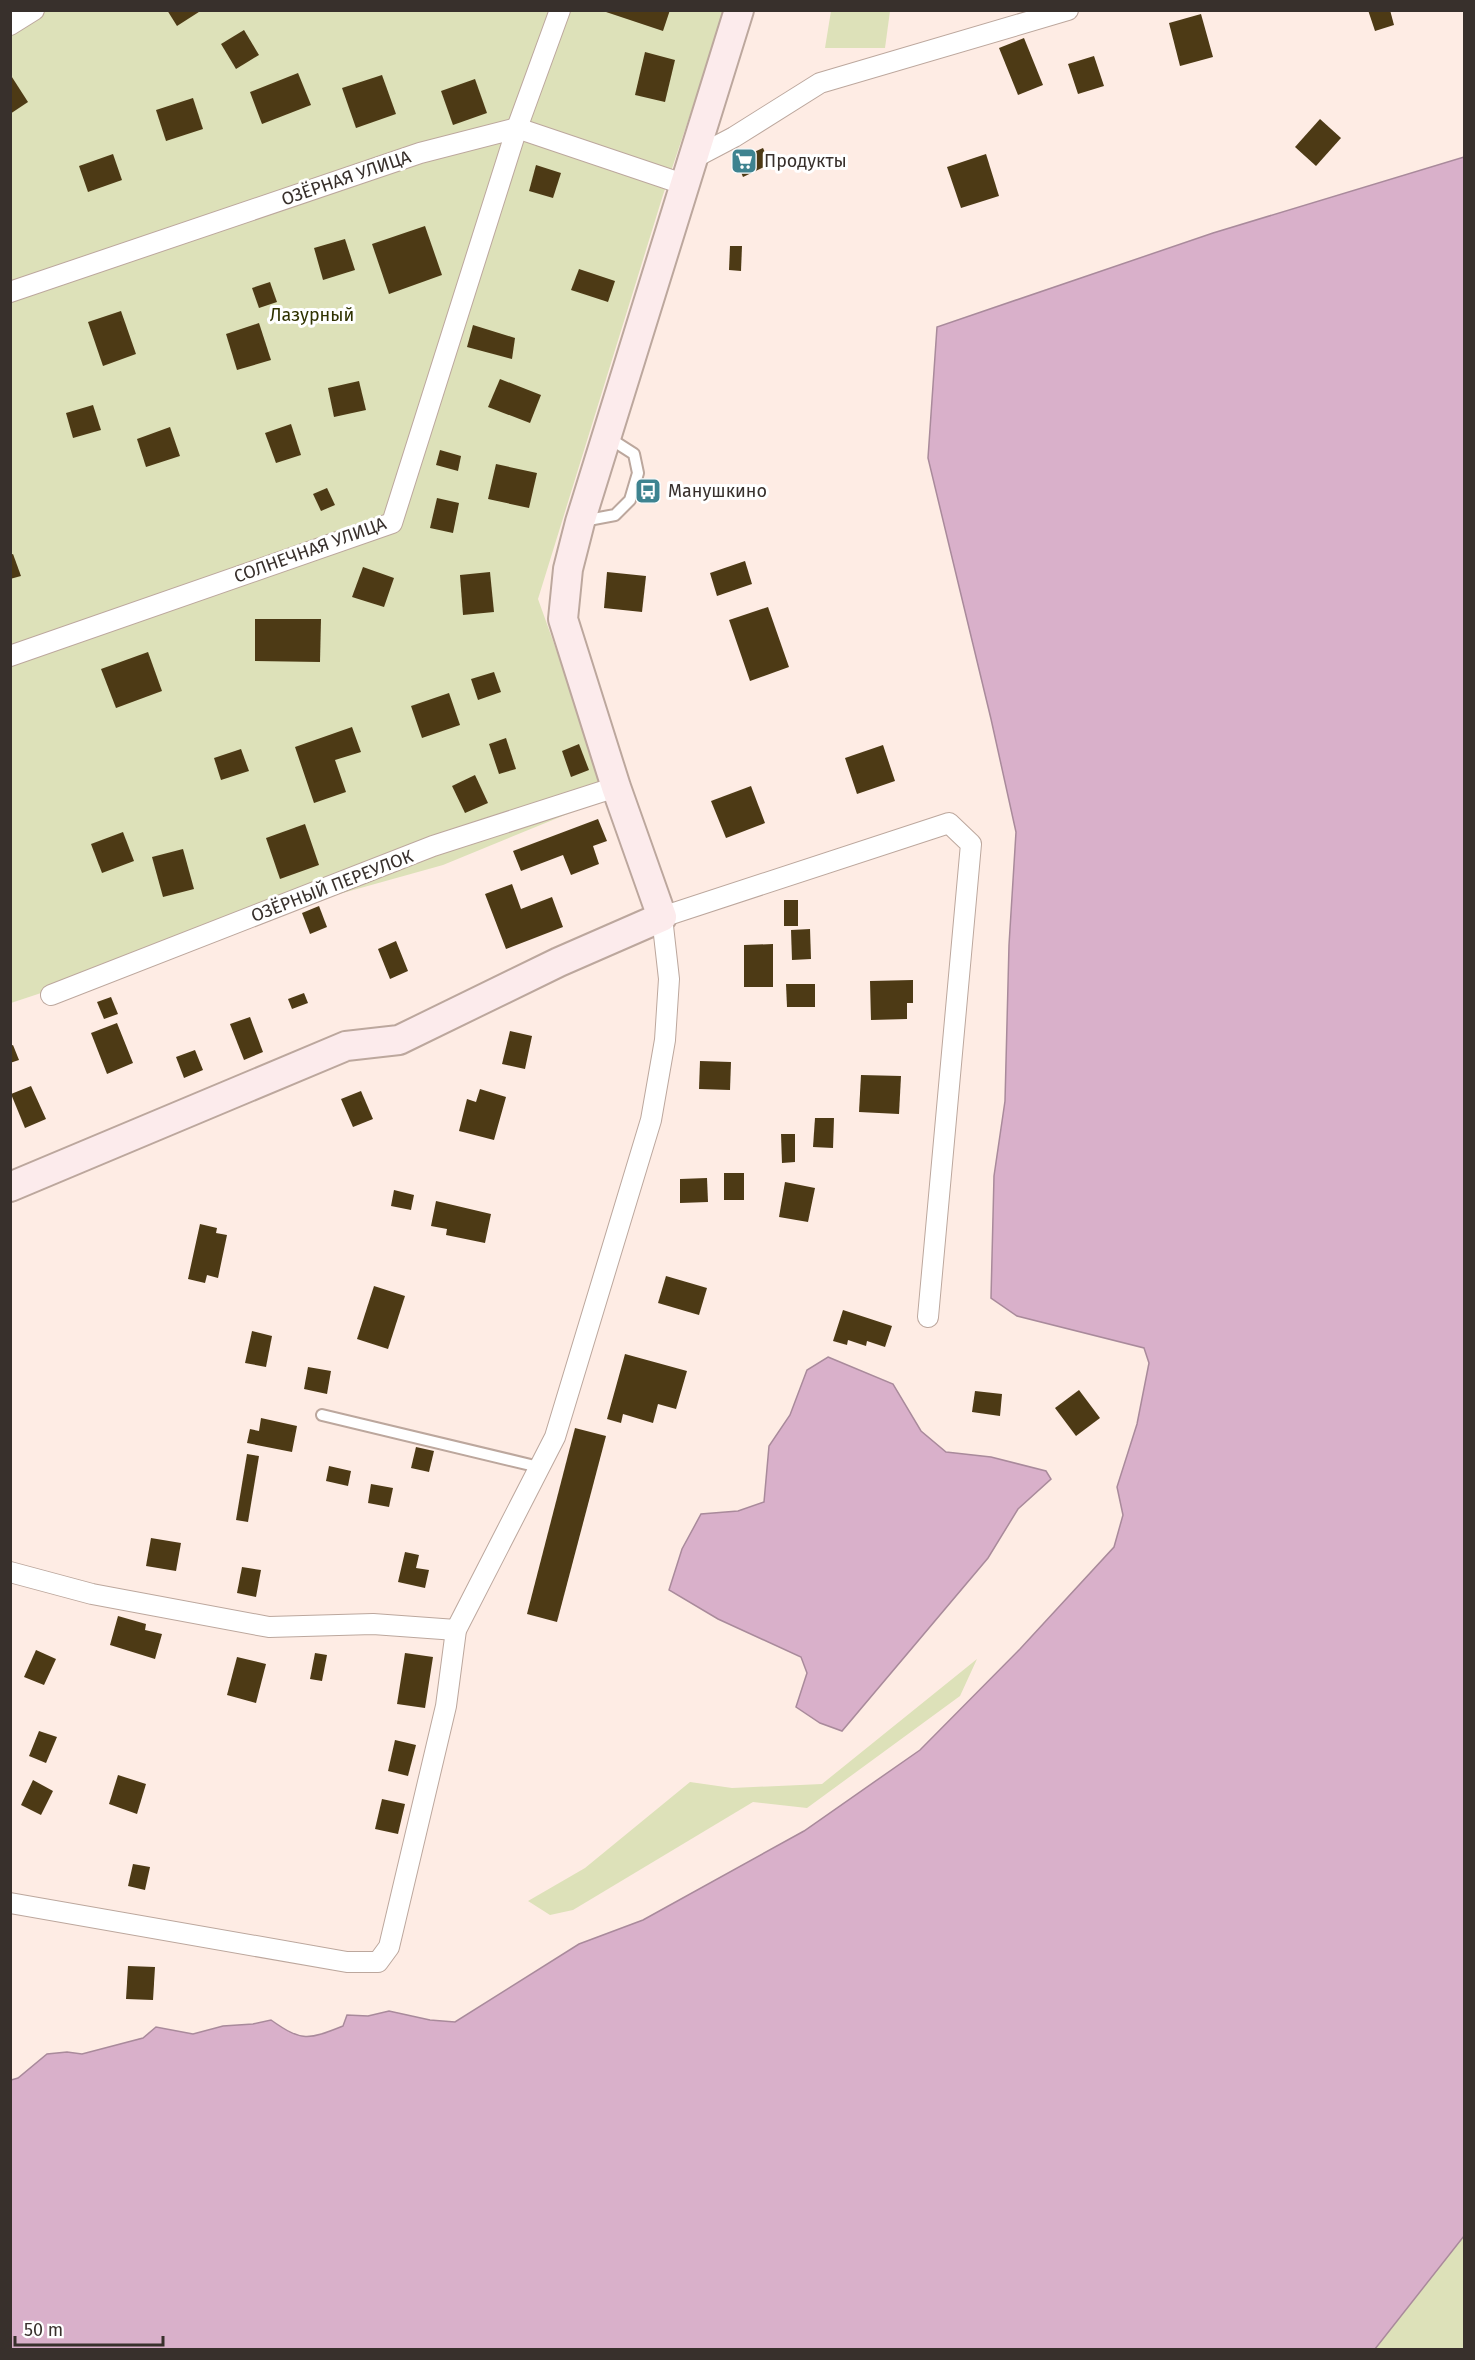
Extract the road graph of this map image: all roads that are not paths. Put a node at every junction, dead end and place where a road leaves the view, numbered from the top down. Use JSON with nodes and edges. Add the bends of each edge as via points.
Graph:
{"nodes":[{"id":1,"x":34,"y":10,"type":"edge"},
{"id":2,"x":560,"y":10,"type":"edge"},
{"id":3,"x":739,"y":10,"type":"edge"},
{"id":4,"x":1068,"y":10,"type":"edge"},
{"id":5,"x":10,"y":25,"type":"edge"},
{"id":6,"x":517,"y":128,"type":"junction"},
{"id":7,"x":689,"y":171,"type":"junction"},
{"id":8,"x":10,"y":292,"type":"edge"},
{"id":9,"x":605,"y":435,"type":"junction"},
{"id":10,"x":580,"y":522,"type":"junction"},
{"id":11,"x":10,"y":656,"type":"edge"},
{"id":12,"x":616,"y":787,"type":"junction"},
{"id":13,"x":662,"y":917,"type":"junction"},
{"id":14,"x":51,"y":995,"type":"dead end"},
{"id":15,"x":10,"y":1187,"type":"edge"},
{"id":16,"x":928,"y":1317,"type":"dead end"},
{"id":17,"x":322,"y":1414,"type":"dead end"},
{"id":18,"x":539,"y":1467,"type":"junction"},
{"id":19,"x":10,"y":1572,"type":"edge"},
{"id":20,"x":456,"y":1629,"type":"junction"},
{"id":21,"x":10,"y":1903,"type":"edge"}],
"edges":[{"from":1,"to":5,"type":"street"},
{"from":2,"to":6,"type":"street"},
{"from":3,"to":7,"type":"street"},
{"from":4,"to":7,"type":"street","via":[[820,82]]},
{"from":6,"to":7,"type":"street"},
{"from":6,"to":8,"type":"street","name":"ОЗЁРНАЯ УЛИЦА","via":[[420,153]]},
{"from":6,"to":11,"type":"street","name":"СОЛНЕЧНАЯ УЛИЦА","via":[[392,523]]},
{"from":7,"to":9,"type":"street"},
{"from":9,"to":10,"type":"street"},
{"from":9,"to":10,"type":"lane","via":[[634,454],[638,473],[630,500],[615,515]]},
{"from":10,"to":12,"type":"street","via":[[568,569],[563,619]]},
{"from":12,"to":13,"type":"street"},
{"from":12,"to":14,"type":"street","name":"ОЗЁРНЫЙ ПЕРЕУЛОК","via":[[433,846]]},
{"from":13,"to":15,"type":"street","via":[[399,1040],[346,1046]]},
{"from":13,"to":16,"type":"street","via":[[949,824],[970,844]]},
{"from":13,"to":18,"type":"street","via":[[669,979],[665,1040],[651,1120],[555,1437]]},
{"from":17,"to":18,"type":"lane"},
{"from":18,"to":20,"type":"street"},
{"from":19,"to":20,"type":"street","via":[[92,1594],[269,1626],[373,1624]]},
{"from":20,"to":21,"type":"street","via":[[446,1706],[389,1947],[378,1962],[346,1962]]}]}
